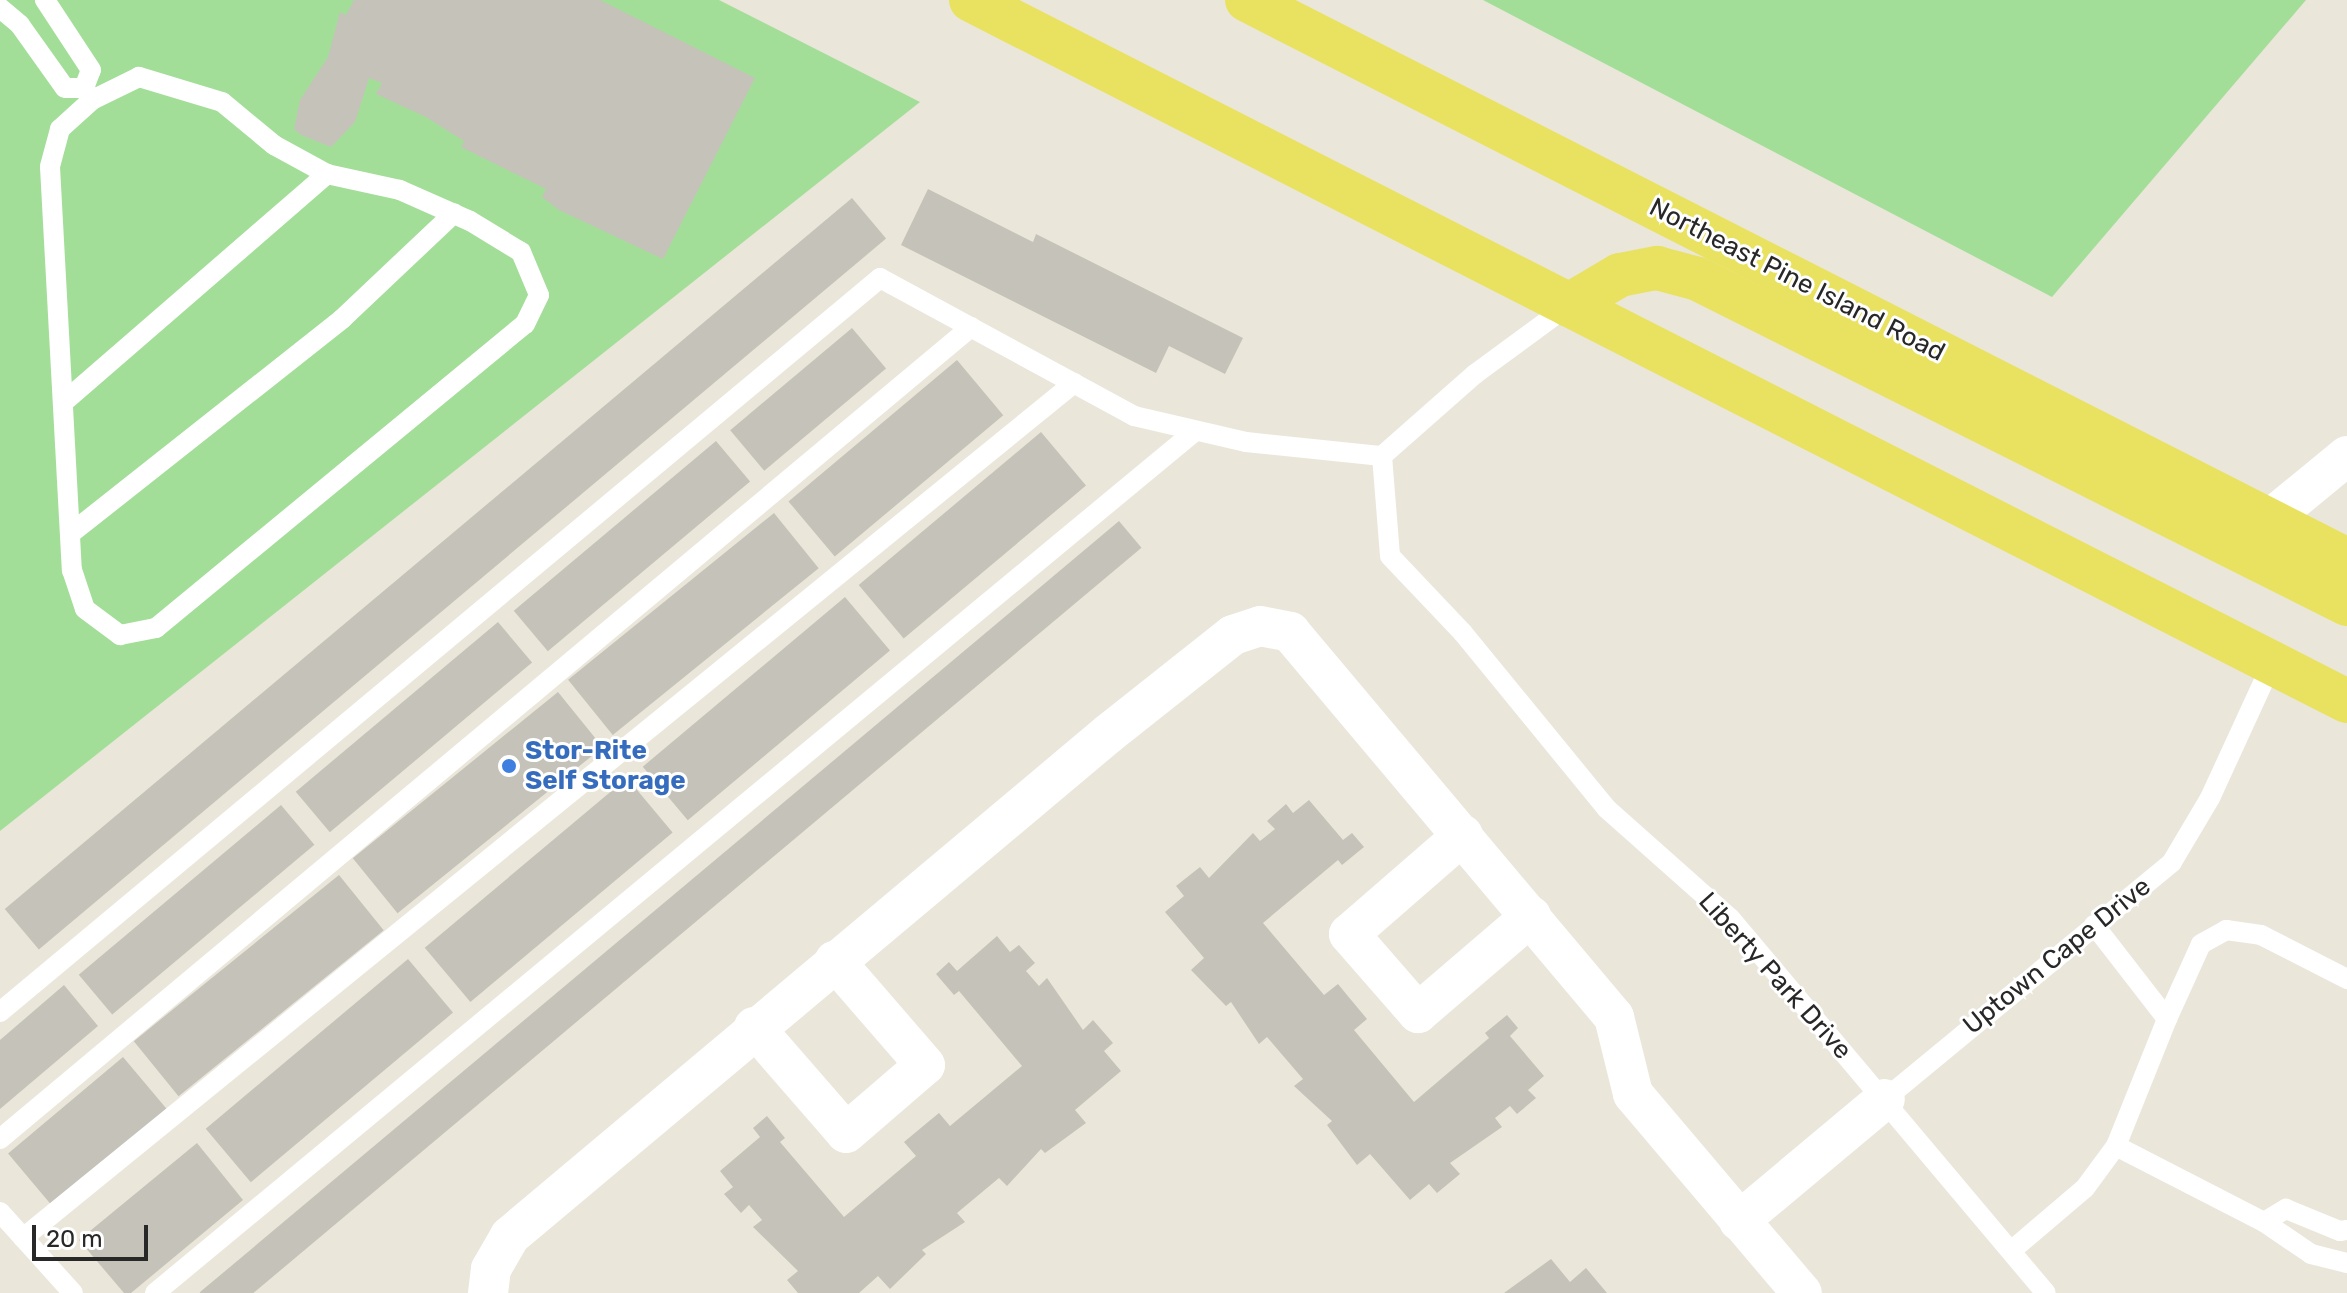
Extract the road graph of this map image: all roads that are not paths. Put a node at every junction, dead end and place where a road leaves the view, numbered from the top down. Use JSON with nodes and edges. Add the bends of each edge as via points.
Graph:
{"nodes":[{"id":1,"x":45,"y":0,"type":"edge"},
{"id":2,"x":971,"y":0,"type":"edge"},
{"id":3,"x":1247,"y":0,"type":"edge"},
{"id":4,"x":0,"y":8,"type":"edge"},
{"id":5,"x":88,"y":94,"type":"junction"},
{"id":6,"x":327,"y":174,"type":"junction"},
{"id":7,"x":454,"y":213,"type":"junction"},
{"id":8,"x":1569,"y":305,"type":"junction"},
{"id":9,"x":971,"y":327,"type":"junction"},
{"id":10,"x":1074,"y":383,"type":"junction"},
{"id":11,"x":65,"y":401,"type":"junction"},
{"id":12,"x":1195,"y":431,"type":"junction"},
{"id":13,"x":1382,"y":456,"type":"junction"},
{"id":14,"x":2347,"y":456,"type":"edge"},
{"id":15,"x":2269,"y":520,"type":"junction"},
{"id":16,"x":70,"y":534,"type":"junction"},
{"id":17,"x":2347,"y":560,"type":"edge"},
{"id":18,"x":2347,"y":604,"type":"edge"},
{"id":19,"x":2272,"y":663,"type":"junction"},
{"id":20,"x":2347,"y":701,"type":"edge"},
{"id":21,"x":1463,"y":835,"type":"junction"},
{"id":22,"x":1531,"y":916,"type":"junction"},
{"id":23,"x":2094,"y":925,"type":"junction"},
{"id":24,"x":835,"y":961,"type":"junction"},
{"id":25,"x":2347,"y":979,"type":"edge"},
{"id":26,"x":0,"y":1012,"type":"edge"},
{"id":27,"x":2167,"y":1019,"type":"junction"},
{"id":28,"x":754,"y":1027,"type":"junction"},
{"id":29,"x":1885,"y":1099,"type":"junction"},
{"id":30,"x":0,"y":1139,"type":"edge"},
{"id":31,"x":2116,"y":1146,"type":"junction"},
{"id":32,"x":0,"y":1212,"type":"edge"},
{"id":33,"x":1739,"y":1221,"type":"junction"},
{"id":34,"x":2264,"y":1222,"type":"junction"},
{"id":35,"x":2347,"y":1230,"type":"edge"},
{"id":36,"x":23,"y":1238,"type":"junction"},
{"id":37,"x":2011,"y":1251,"type":"junction"},
{"id":38,"x":2347,"y":1263,"type":"edge"},
{"id":39,"x":73,"y":1293,"type":"edge"},
{"id":40,"x":155,"y":1293,"type":"edge"},
{"id":41,"x":488,"y":1293,"type":"edge"},
{"id":42,"x":1802,"y":1293,"type":"edge"},
{"id":43,"x":2046,"y":1293,"type":"edge"}],
"edges":[{"from":1,"to":5,"type":"lane","via":[[91,70]]},
{"from":2,"to":8,"type":"main road"},
{"from":3,"to":15,"type":"main road","name":"Northeast Pine Island Road"},
{"from":4,"to":5,"type":"lane","via":[[20,25],[65,88]]},
{"from":5,"to":6,"type":"lane","via":[[139,77],[222,102],[274,145]]},
{"from":5,"to":11,"type":"lane","via":[[60,129],[50,167]]},
{"from":6,"to":7,"type":"lane","via":[[400,190]]},
{"from":6,"to":11,"type":"lane"},
{"from":7,"to":16,"type":"lane","via":[[342,319]]},
{"from":7,"to":16,"type":"lane","via":[[521,252],[539,295],[525,324],[156,628],[120,635],[85,609],[72,570]]},
{"from":8,"to":13,"type":"lane","via":[[1475,374]]},
{"from":8,"to":18,"type":"main road","name":"Northeast Pine Island Road","via":[[1620,275],[1657,268],[1698,279]]},
{"from":8,"to":19,"type":"main road"},
{"from":9,"to":10,"type":"lane"},
{"from":9,"to":26,"type":"lane","via":[[880,278]]},
{"from":9,"to":30,"type":"lane"},
{"from":10,"to":12,"type":"lane","via":[[1134,416]]},
{"from":10,"to":36,"type":"lane"},
{"from":11,"to":16,"type":"lane"},
{"from":12,"to":13,"type":"lane","via":[[1246,442]]},
{"from":12,"to":40,"type":"lane"},
{"from":13,"to":29,"type":"lane","name":"Liberty Park Drive","via":[[1390,556],[1463,633],[1606,808],[1730,918]]},
{"from":14,"to":15,"type":"street"},
{"from":15,"to":17,"type":"main road","name":"Northeast Pine Island Road"},
{"from":19,"to":20,"type":"main road"},
{"from":19,"to":23,"type":"lane","name":"Uptown Cape Drive","via":[[2210,798],[2172,862]]},
{"from":21,"to":22,"type":"street"},
{"from":21,"to":22,"type":"street","via":[[1349,934],[1418,1013]]},
{"from":21,"to":24,"type":"street","via":[[1290,632],[1260,626],[1233,635]]},
{"from":22,"to":33,"type":"street","via":[[1614,1017],[1633,1094]]},
{"from":23,"to":27,"type":"lane"},
{"from":23,"to":29,"type":"lane","name":"Uptown Cape Drive"},
{"from":24,"to":28,"type":"street"},
{"from":24,"to":28,"type":"street","via":[[925,1065],[846,1133]]},
{"from":25,"to":27,"type":"lane","via":[[2261,935],[2226,930],[2201,944]]},
{"from":27,"to":31,"type":"lane"},
{"from":28,"to":41,"type":"street","via":[[510,1236],[491,1269]]},
{"from":29,"to":33,"type":"street"},
{"from":29,"to":37,"type":"lane","name":"Liberty Park Drive"},
{"from":31,"to":34,"type":"lane"},
{"from":31,"to":37,"type":"lane","via":[[2085,1188]]},
{"from":32,"to":36,"type":"lane"},
{"from":33,"to":42,"type":"street"},
{"from":34,"to":35,"type":"lane","via":[[2286,1209]]},
{"from":34,"to":38,"type":"lane","via":[[2311,1254]]},
{"from":36,"to":39,"type":"lane"},
{"from":37,"to":43,"type":"lane","name":"Liberty Park Drive"}]}
